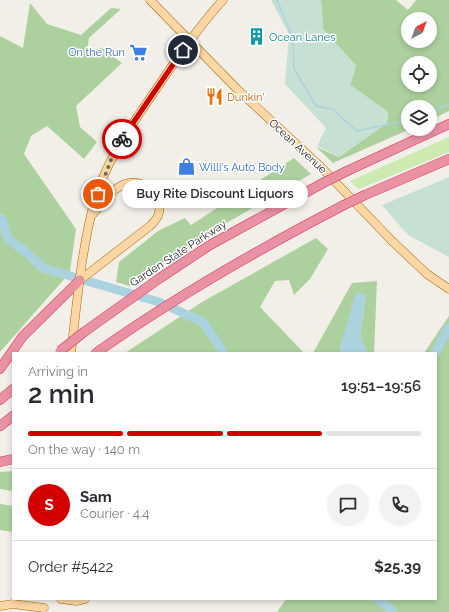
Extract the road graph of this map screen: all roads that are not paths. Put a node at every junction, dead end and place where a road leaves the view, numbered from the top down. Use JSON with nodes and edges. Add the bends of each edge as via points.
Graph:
{"nodes":[{"id":1,"x":150,"y":0,"type":"edge"},
{"id":2,"x":223,"y":0,"type":"edge"},
{"id":3,"x":189,"y":41,"type":"junction"},
{"id":4,"x":449,"y":124,"type":"edge"},
{"id":5,"x":449,"y":159,"type":"edge"},
{"id":6,"x":93,"y":215,"type":"junction"},
{"id":7,"x":78,"y":283,"type":"junction"},
{"id":8,"x":449,"y":289,"type":"edge"},
{"id":9,"x":59,"y":352,"type":"edge"},
{"id":10,"x":71,"y":352,"type":"edge"},
{"id":11,"x":98,"y":352,"type":"edge"},
{"id":12,"x":0,"y":369,"type":"edge"},
{"id":13,"x":12,"y":390,"type":"edge"},
{"id":14,"x":0,"y":400,"type":"edge"},
{"id":15,"x":12,"y":417,"type":"edge"},
{"id":16,"x":0,"y":426,"type":"edge"},
{"id":17,"x":12,"y":459,"type":"edge"},
{"id":18,"x":0,"y":462,"type":"edge"},
{"id":19,"x":68,"y":600,"type":"edge"},
{"id":20,"x":80,"y":600,"type":"edge"},
{"id":21,"x":0,"y":606,"type":"edge"},
{"id":22,"x":40,"y":606,"type":"edge"}],
"edges":[{"from":1,"to":3,"type":"main road","name":"Ocean Avenue"},
{"from":2,"to":3,"type":"main road"},
{"from":3,"to":6,"type":"main road","via":[[123,138],[102,180]]},
{"from":3,"to":8,"type":"main road","name":"Ocean Avenue","via":[[321,167],[392,241],[427,274]]},
{"from":4,"to":9,"type":"highway","name":"Garden State Parkway","bridge":true,"via":[[323,183],[210,244]]},
{"from":5,"to":11,"type":"highway","bridge":true,"via":[[344,205],[260,250],[185,294]]},
{"from":6,"to":7,"type":"main road"},
{"from":6,"to":7,"type":"main road","via":[[118,188],[134,182],[152,190],[158,203],[157,218],[150,226]]},
{"from":7,"to":10,"type":"main road"},
{"from":7,"to":12,"type":"highway","via":[[23,336]]},
{"from":13,"to":14,"type":"highway"},
{"from":15,"to":16,"type":"highway"},
{"from":17,"to":18,"type":"highway"},
{"from":19,"to":20,"type":"main road"},
{"from":21,"to":22,"type":"main road"}]}
